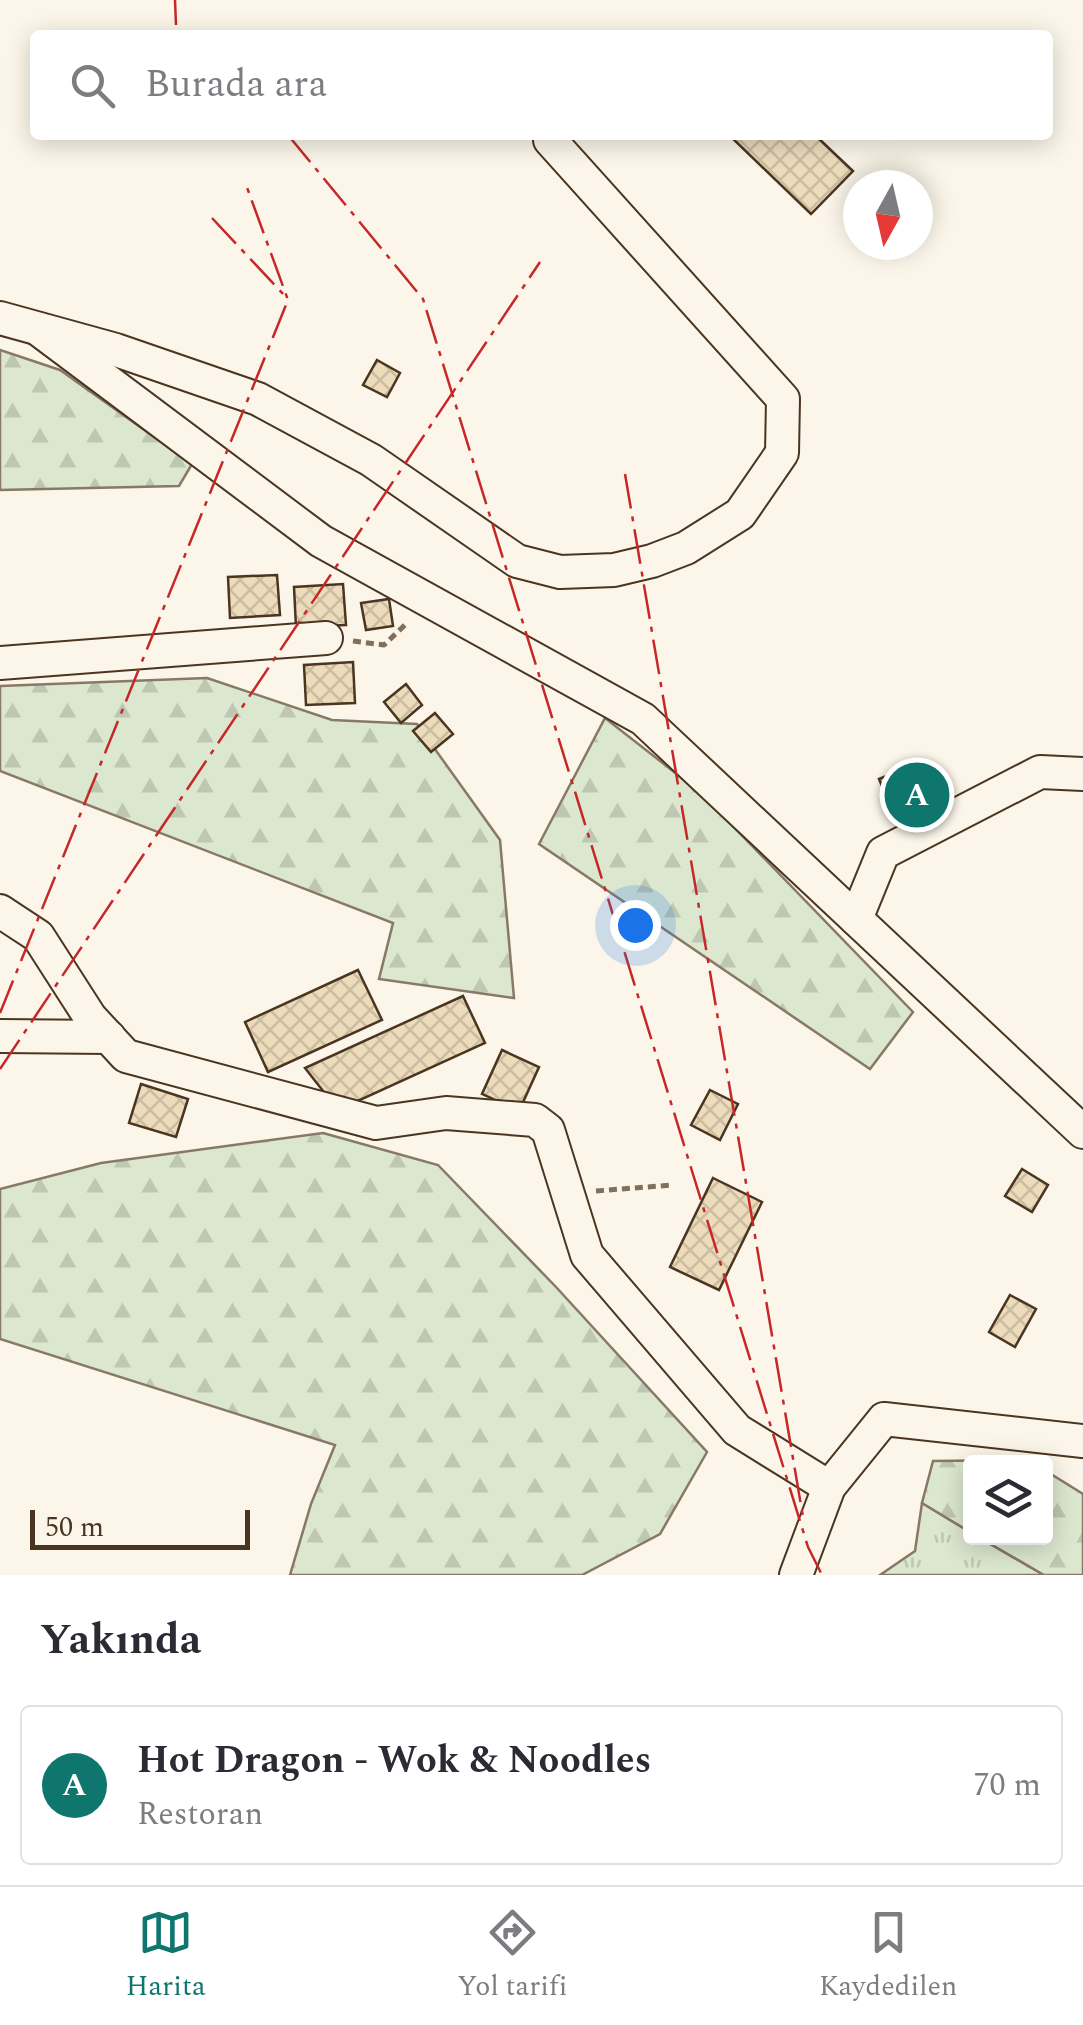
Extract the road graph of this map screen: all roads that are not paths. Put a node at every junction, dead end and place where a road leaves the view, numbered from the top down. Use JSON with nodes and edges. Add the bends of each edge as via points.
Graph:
{"nodes":[{"id":1,"x":550,"y":140,"type":"dead end"},
{"id":2,"x":0,"y":318,"type":"edge"},
{"id":3,"x":38,"y":328,"type":"junction"},
{"id":4,"x":326,"y":638,"type":"road end"},
{"id":5,"x":0,"y":663,"type":"edge"},
{"id":6,"x":1083,"y":774,"type":"edge"},
{"id":7,"x":0,"y":910,"type":"edge"},
{"id":8,"x":856,"y":918,"type":"junction"},
{"id":9,"x":0,"y":1036,"type":"edge"},
{"id":10,"x":109,"y":1037,"type":"junction"},
{"id":11,"x":1083,"y":1132,"type":"edge"},
{"id":12,"x":1083,"y":1441,"type":"edge"},
{"id":13,"x":829,"y":1486,"type":"junction"},
{"id":14,"x":796,"y":1575,"type":"edge"}],
"edges":[{"from":1,"to":3,"type":"street","via":[[783,399],[782,453],[740,514],[652,562],[560,572],[516,561],[371,460],[258,398]]},
{"from":2,"to":3,"type":"street"},
{"from":3,"to":8,"type":"street","via":[[321,541],[643,719]]},
{"from":4,"to":5,"type":"street"},
{"from":6,"to":8,"type":"street","via":[[1040,772],[883,853]]},
{"from":7,"to":10,"type":"street","via":[[38,936]]},
{"from":8,"to":11,"type":"street"},
{"from":9,"to":10,"type":"street"},
{"from":10,"to":13,"type":"street","via":[[126,1056],[376,1123],[446,1113],[535,1120],[548,1130],[587,1254],[737,1430]]},
{"from":12,"to":13,"type":"street","via":[[884,1419]]},
{"from":13,"to":14,"type":"street"}]}
